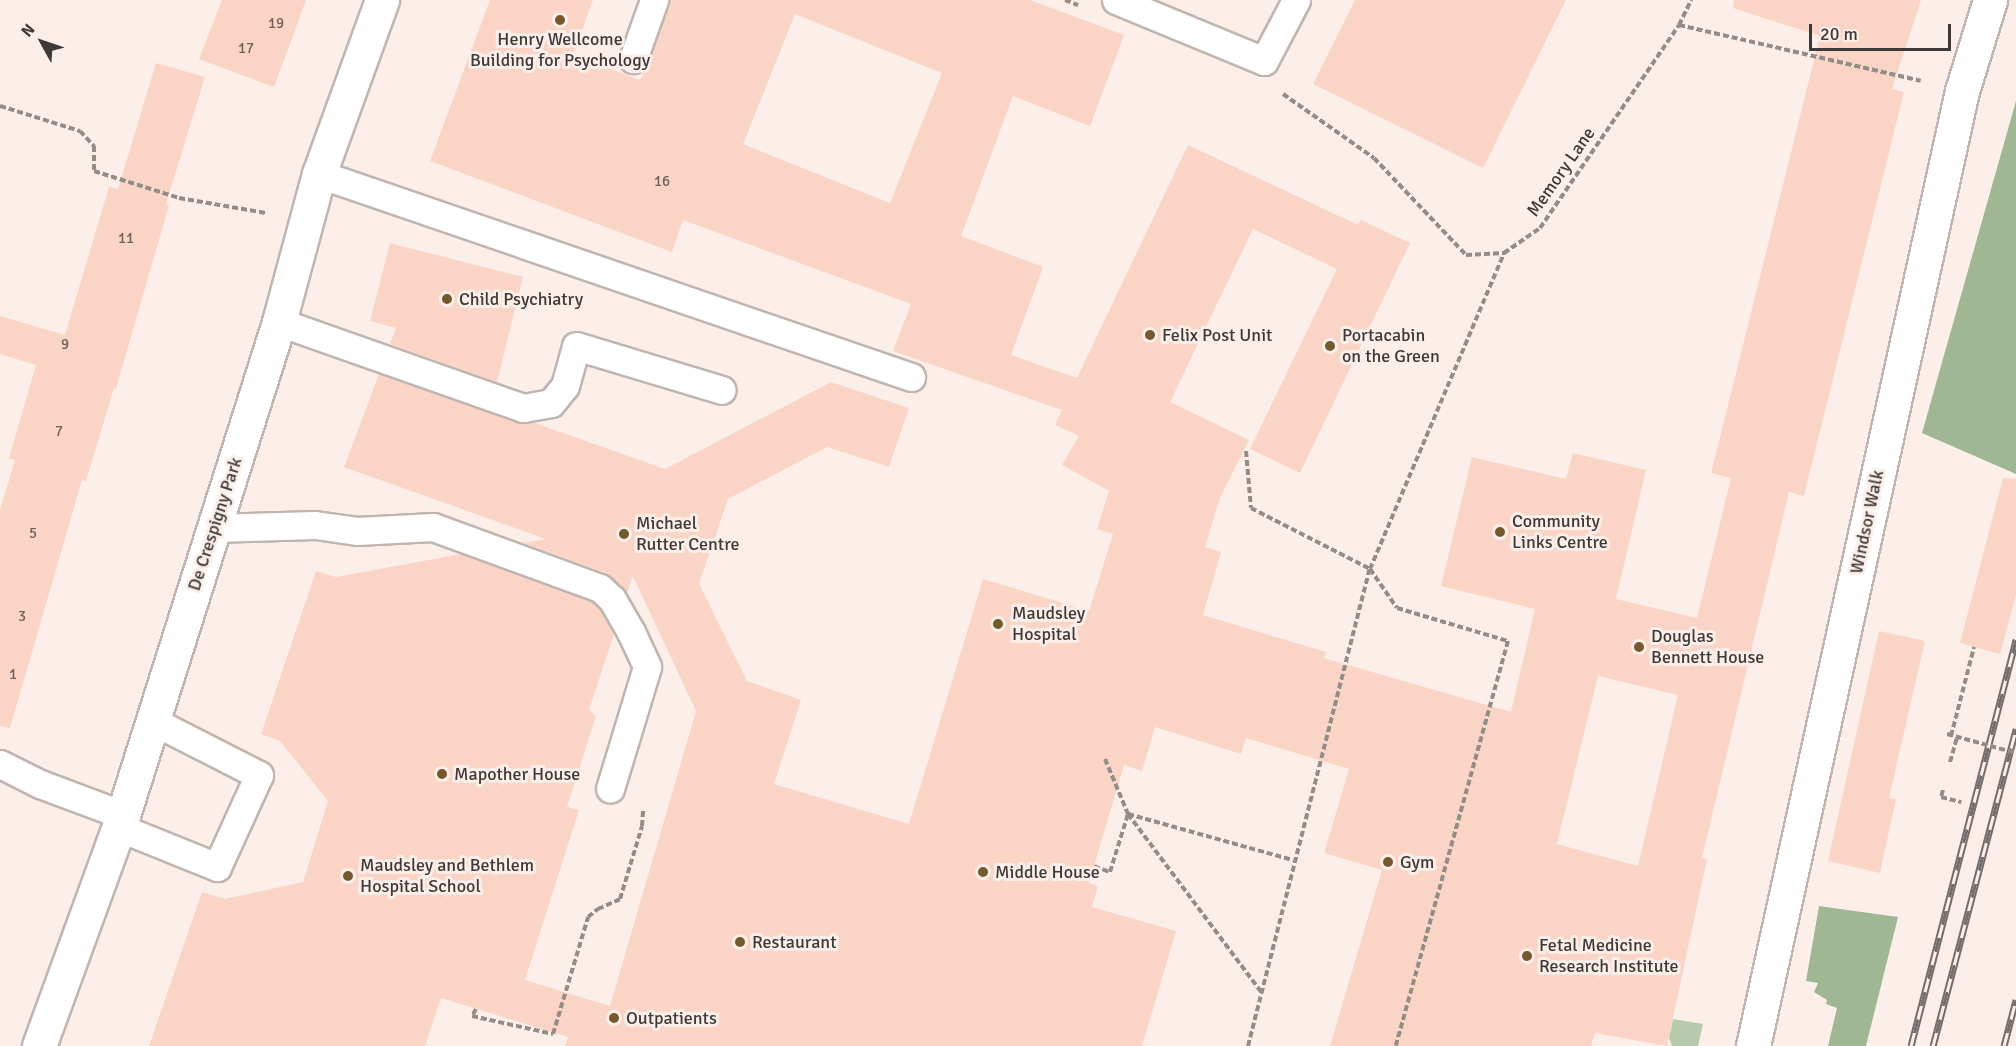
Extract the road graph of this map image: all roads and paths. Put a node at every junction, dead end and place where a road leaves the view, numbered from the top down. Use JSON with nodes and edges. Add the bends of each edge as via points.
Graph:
{"nodes":[{"id":1,"x":382,"y":0,"type":"edge"},
{"id":2,"x":654,"y":0,"type":"edge"},
{"id":3,"x":1065,"y":0,"type":"edge"},
{"id":4,"x":1116,"y":0,"type":"edge"},
{"id":5,"x":1296,"y":0,"type":"edge"},
{"id":6,"x":1691,"y":0,"type":"edge"},
{"id":7,"x":1990,"y":0,"type":"edge"},
{"id":8,"x":1086,"y":8,"type":"dead end"},
{"id":9,"x":1679,"y":25,"type":"junction"},
{"id":10,"x":633,"y":59,"type":"dead end"},
{"id":11,"x":1962,"y":91,"type":"junction"},
{"id":12,"x":1280,"y":93,"type":"dead end"},
{"id":13,"x":0,"y":105,"type":"edge"},
{"id":14,"x":319,"y":174,"type":"junction"},
{"id":15,"x":305,"y":220,"type":"junction"},
{"id":16,"x":1504,"y":253,"type":"junction"},
{"id":17,"x":279,"y":322,"type":"junction"},
{"id":18,"x":910,"y":377,"type":"dead end"},
{"id":19,"x":722,"y":390,"type":"dead end"},
{"id":20,"x":1246,"y":451,"type":"dead end"},
{"id":21,"x":213,"y":528,"type":"junction"},
{"id":22,"x":1370,"y":569,"type":"junction"},
{"id":23,"x":1974,"y":647,"type":"dead end"},
{"id":24,"x":153,"y":721,"type":"junction"},
{"id":25,"x":1957,"y":737,"type":"junction"},
{"id":26,"x":2016,"y":753,"type":"edge"},
{"id":27,"x":1105,"y":759,"type":"dead end"},
{"id":28,"x":1950,"y":762,"type":"dead end"},
{"id":29,"x":0,"y":764,"type":"edge"},
{"id":30,"x":613,"y":779,"type":"joint"},
{"id":31,"x":1943,"y":790,"type":"dead end"},
{"id":32,"x":1961,"y":802,"type":"dead end"},
{"id":33,"x":1128,"y":814,"type":"junction"},
{"id":34,"x":120,"y":821,"type":"junction"},
{"id":35,"x":1293,"y":860,"type":"junction"},
{"id":36,"x":1094,"y":866,"type":"dead end"},
{"id":37,"x":1261,"y":992,"type":"junction"},
{"id":38,"x":476,"y":1009,"type":"dead end"},
{"id":39,"x":39,"y":1046,"type":"edge"},
{"id":40,"x":1248,"y":1046,"type":"edge"},
{"id":41,"x":1396,"y":1046,"type":"edge"},
{"id":42,"x":1753,"y":1046,"type":"edge"}],
"edges":[{"from":1,"to":14,"type":"street","name":"De Crespigny Park"},
{"from":2,"to":10,"type":"lane"},
{"from":3,"to":8,"type":"path"},
{"from":4,"to":5,"type":"lane","via":[[1264,61]]},
{"from":6,"to":9,"type":"path","name":"Memory Lane"},
{"from":7,"to":11,"type":"street","name":"Windsor Walk"},
{"from":9,"to":11,"type":"path"},
{"from":9,"to":16,"type":"path","name":"Memory Lane","via":[[1540,228]]},
{"from":11,"to":42,"type":"street","name":"Windsor Walk"},
{"from":12,"to":16,"type":"path","via":[[1374,158],[1466,255]]},
{"from":13,"to":15,"type":"path","via":[[80,131],[94,146],[94,171],[179,198]]},
{"from":14,"to":15,"type":"street","name":"De Crespigny Park"},
{"from":14,"to":18,"type":"lane"},
{"from":15,"to":17,"type":"street","name":"De Crespigny Park"},
{"from":16,"to":22,"type":"path"},
{"from":17,"to":19,"type":"lane","via":[[523,408],[551,403],[565,386],[576,346]]},
{"from":17,"to":21,"type":"street","name":"De Crespigny Park"},
{"from":20,"to":22,"type":"path","via":[[1251,508]]},
{"from":21,"to":24,"type":"street","name":"De Crespigny Park"},
{"from":21,"to":30,"type":"lane","via":[[315,525],[357,531],[433,527],[600,588],[612,599],[647,667]]},
{"from":22,"to":35,"type":"path"},
{"from":22,"to":41,"type":"path","via":[[1397,608],[1508,641]]},
{"from":23,"to":25,"type":"path","bridge":true,"via":[[1949,735]]},
{"from":24,"to":34,"type":"street","name":"De Crespigny Park"},
{"from":24,"to":34,"type":"lane","via":[[259,775],[217,867]]},
{"from":25,"to":26,"type":"path","bridge":true},
{"from":25,"to":28,"type":"path"},
{"from":27,"to":33,"type":"path"},
{"from":29,"to":34,"type":"lane"},
{"from":30,"to":38,"type":"path","via":[[636,785],[644,813],[642,826],[620,899],[588,917],[553,1034],[472,1016]]},
{"from":31,"to":32,"type":"path","via":[[1941,797]]},
{"from":33,"to":35,"type":"path"},
{"from":33,"to":36,"type":"path","via":[[1110,872]]},
{"from":33,"to":37,"type":"path"},
{"from":34,"to":39,"type":"street","name":"De Crespigny Park"},
{"from":35,"to":37,"type":"path"},
{"from":37,"to":40,"type":"path"}]}
